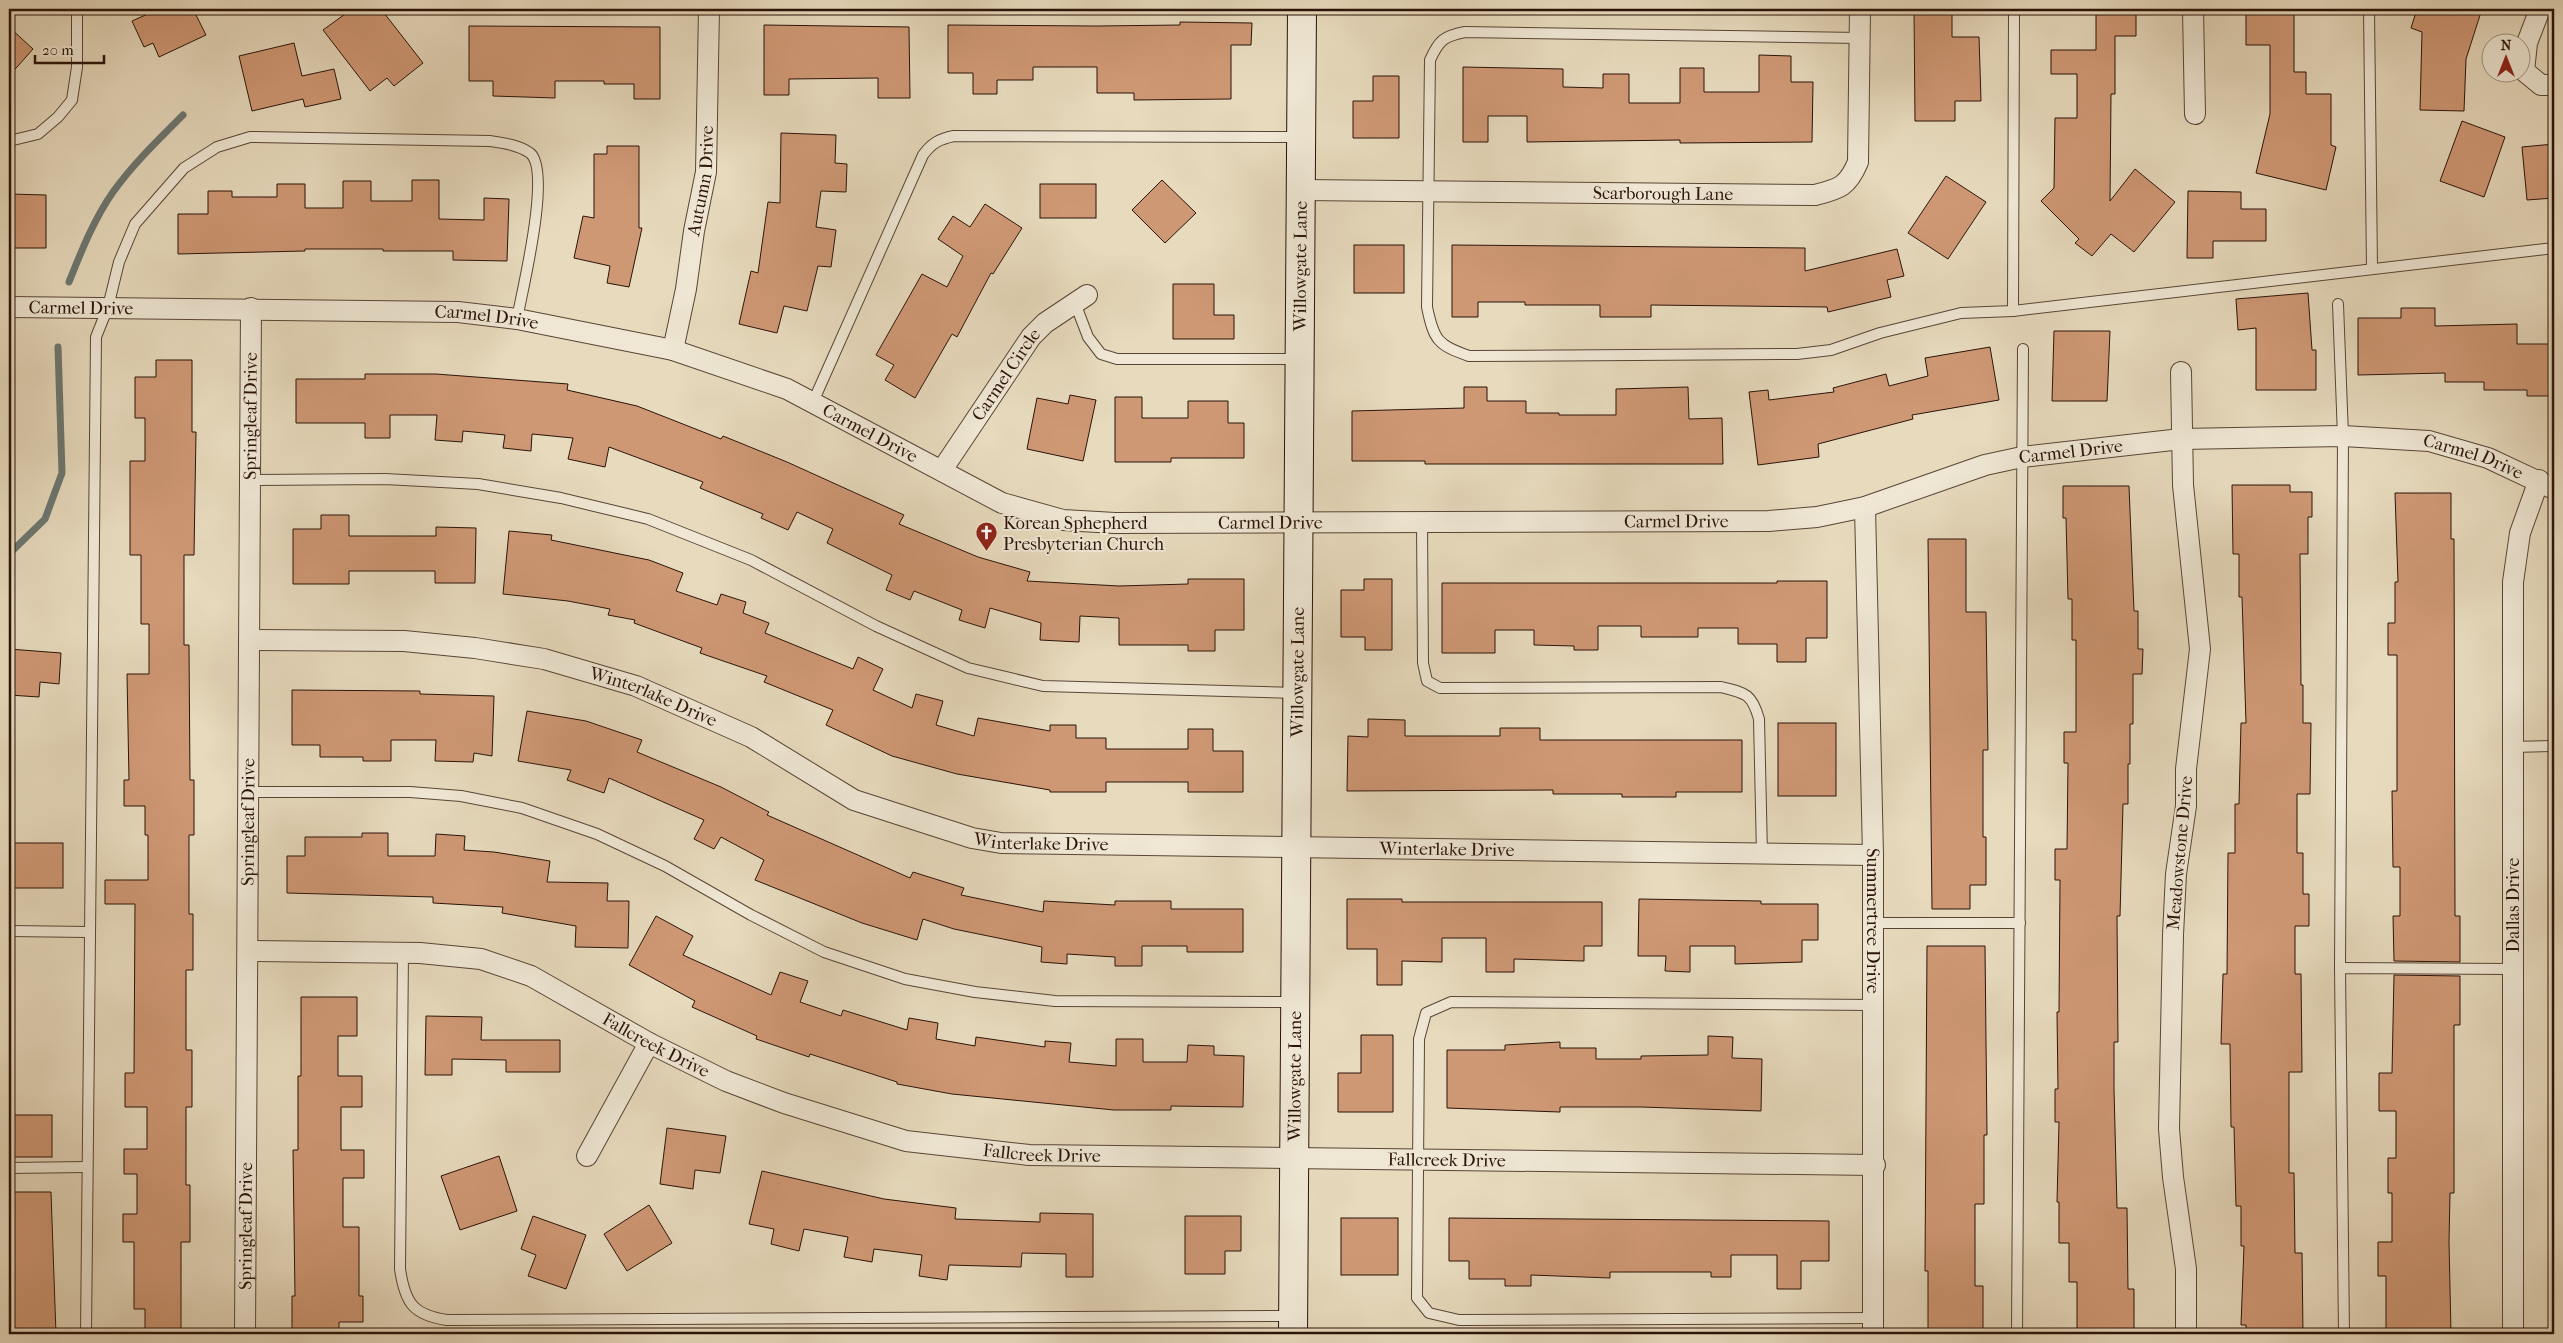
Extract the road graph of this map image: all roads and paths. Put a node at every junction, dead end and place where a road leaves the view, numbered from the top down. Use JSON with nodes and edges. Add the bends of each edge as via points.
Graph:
{"nodes":[{"id":1,"x":77,"y":9,"type":"edge"},
{"id":2,"x":708,"y":9,"type":"edge"},
{"id":3,"x":1302,"y":9,"type":"edge"},
{"id":4,"x":1860,"y":9,"type":"edge"},
{"id":5,"x":2014,"y":9,"type":"edge"},
{"id":6,"x":2193,"y":9,"type":"edge"},
{"id":7,"x":2369,"y":9,"type":"edge"},
{"id":8,"x":2540,"y":9,"type":"edge"},
{"id":9,"x":1860,"y":38,"type":"junction"},
{"id":10,"x":2554,"y":85,"type":"edge"},
{"id":11,"x":2195,"y":114,"type":"dead end"},
{"id":12,"x":1301,"y":137,"type":"junction"},
{"id":13,"x":9,"y":141,"type":"edge"},
{"id":14,"x":1301,"y":190,"type":"junction"},
{"id":15,"x":1430,"y":191,"type":"junction"},
{"id":16,"x":2554,"y":248,"type":"edge"},
{"id":17,"x":2372,"y":268,"type":"junction"},
{"id":18,"x":1081,"y":299,"type":"joint"},
{"id":19,"x":2338,"y":304,"type":"dead end"},
{"id":20,"x":9,"y":307,"type":"edge"},
{"id":21,"x":108,"y":307,"type":"junction"},
{"id":22,"x":251,"y":308,"type":"junction"},
{"id":23,"x":2013,"y":311,"type":"junction"},
{"id":24,"x":517,"y":319,"type":"junction"},
{"id":25,"x":2023,"y":349,"type":"dead end"},
{"id":26,"x":673,"y":350,"type":"junction"},
{"id":27,"x":1299,"y":359,"type":"junction"},
{"id":28,"x":2181,"y":372,"type":"dead end"},
{"id":29,"x":813,"y":402,"type":"junction"},
{"id":30,"x":2343,"y":436,"type":"junction"},
{"id":31,"x":2181,"y":440,"type":"junction"},
{"id":32,"x":2022,"y":457,"type":"junction"},
{"id":33,"x":942,"y":470,"type":"junction"},
{"id":34,"x":250,"y":480,"type":"junction"},
{"id":35,"x":2546,"y":484,"type":"edge"},
{"id":36,"x":1865,"y":507,"type":"junction"},
{"id":37,"x":1298,"y":521,"type":"junction"},
{"id":38,"x":1422,"y":522,"type":"junction"},
{"id":39,"x":249,"y":640,"type":"junction"},
{"id":40,"x":1296,"y":693,"type":"junction"},
{"id":41,"x":2554,"y":746,"type":"edge"},
{"id":42,"x":2513,"y":747,"type":"junction"},
{"id":43,"x":247,"y":792,"type":"junction"},
{"id":44,"x":1295,"y":847,"type":"junction"},
{"id":45,"x":1762,"y":854,"type":"junction"},
{"id":46,"x":1873,"y":855,"type":"junction"},
{"id":47,"x":1873,"y":923,"type":"junction"},
{"id":48,"x":2020,"y":923,"type":"junction"},
{"id":49,"x":9,"y":931,"type":"edge"},
{"id":50,"x":89,"y":932,"type":"junction"},
{"id":51,"x":248,"y":951,"type":"junction"},
{"id":52,"x":403,"y":953,"type":"junction"},
{"id":53,"x":2340,"y":968,"type":"junction"},
{"id":54,"x":2513,"y":969,"type":"junction"},
{"id":55,"x":1295,"y":1002,"type":"junction"},
{"id":56,"x":1874,"y":1005,"type":"junction"},
{"id":57,"x":649,"y":1043,"type":"junction"},
{"id":58,"x":587,"y":1156,"type":"dead end"},
{"id":59,"x":1294,"y":1159,"type":"junction"},
{"id":60,"x":1418,"y":1160,"type":"junction"},
{"id":61,"x":1875,"y":1164,"type":"junction"},
{"id":62,"x":87,"y":1167,"type":"junction"},
{"id":63,"x":9,"y":1168,"type":"edge"},
{"id":64,"x":1293,"y":1325,"type":"edge"},
{"id":65,"x":1874,"y":1326,"type":"edge"},
{"id":66,"x":86,"y":1334,"type":"edge"},
{"id":67,"x":245,"y":1334,"type":"edge"},
{"id":68,"x":2017,"y":1334,"type":"edge"},
{"id":69,"x":2186,"y":1334,"type":"edge"},
{"id":70,"x":2344,"y":1334,"type":"edge"},
{"id":71,"x":2512,"y":1334,"type":"edge"}],
"edges":[{"from":1,"to":13,"type":"lane","via":[[77,67],[72,100],[38,134]]},
{"from":2,"to":26,"type":"street","name":"Autumn Drive","via":[[706,172]]},
{"from":3,"to":12,"type":"street","name":"Willowgate Lane"},
{"from":4,"to":9,"type":"street","name":"Scarborough Lane"},
{"from":5,"to":23,"type":"lane"},
{"from":6,"to":11,"type":"street"},
{"from":7,"to":17,"type":"lane"},
{"from":8,"to":10,"type":"street","via":[[2527,43],[2524,71],[2541,85]]},
{"from":9,"to":15,"type":"street","name":"Scarborough Lane","via":[[1858,162],[1850,179],[1835,190],[1815,195]]},
{"from":9,"to":15,"type":"lane","via":[[1465,32],[1448,35],[1430,60]]},
{"from":12,"to":14,"type":"street","name":"Willowgate Lane"},
{"from":12,"to":29,"type":"lane","via":[[942,138],[931,144],[923,155]]},
{"from":14,"to":15,"type":"street","name":"Scarborough Lane"},
{"from":14,"to":27,"type":"street","name":"Willowgate Lane"},
{"from":15,"to":23,"type":"lane","via":[[1427,307],[1432,330],[1444,348],[1470,356],[1797,354],[1832,350],[1880,333],[1961,313]]},
{"from":16,"to":17,"type":"lane"},
{"from":17,"to":23,"type":"lane"},
{"from":18,"to":27,"type":"lane","via":[[1088,337],[1101,354],[1118,359]]},
{"from":18,"to":33,"type":"street","name":"Carmel Circle","via":[[1045,323],[1031,337]]},
{"from":19,"to":30,"type":"lane"},
{"from":20,"to":21,"type":"street","name":"Carmel Drive"},
{"from":21,"to":22,"type":"street","name":"Carmel Drive"},
{"from":21,"to":24,"type":"lane","via":[[119,262],[135,224],[184,168],[217,147],[250,137],[490,141],[513,145],[531,154],[537,166],[539,199]]},
{"from":21,"to":50,"type":"lane","via":[[96,337]]},
{"from":22,"to":24,"type":"street","name":"Carmel Drive","via":[[458,312]]},
{"from":22,"to":34,"type":"street","name":"Springleaf Drive"},
{"from":24,"to":26,"type":"street","name":"Carmel Drive"},
{"from":25,"to":32,"type":"lane"},
{"from":26,"to":29,"type":"street","name":"Carmel Drive","via":[[787,389]]},
{"from":27,"to":37,"type":"street","name":"Willowgate Lane"},
{"from":28,"to":31,"type":"street","name":"Meadowstone Drive"},
{"from":29,"to":33,"type":"street","name":"Carmel Drive"},
{"from":30,"to":31,"type":"street","name":"Carmel Drive"},
{"from":30,"to":35,"type":"street","name":"Carmel Drive","via":[[2430,441],[2488,458]]},
{"from":30,"to":53,"type":"lane"},
{"from":31,"to":32,"type":"street","name":"Carmel Drive"},
{"from":31,"to":69,"type":"street","name":"Meadowstone Drive","via":[[2200,649],[2186,769],[2186,806],[2176,874],[2172,945],[2169,1129],[2186,1269]]},
{"from":32,"to":36,"type":"street","name":"Carmel Drive","via":[[1985,465]]},
{"from":32,"to":48,"type":"lane"},
{"from":33,"to":37,"type":"street","name":"Carmel Drive","via":[[1002,503],[1064,520],[1115,523]]},
{"from":34,"to":39,"type":"street","name":"Springleaf Drive"},
{"from":34,"to":40,"type":"lane","via":[[385,479],[478,484],[561,498],[648,519],[751,560],[876,626],[968,668],[1042,686]]},
{"from":35,"to":42,"type":"street","name":"Dallas Drive","via":[[2520,533],[2513,582]]},
{"from":36,"to":38,"type":"street","name":"Carmel Drive","via":[[1817,517],[1769,521]]},
{"from":36,"to":46,"type":"street","name":"Summertree Drive"},
{"from":37,"to":38,"type":"street","name":"Carmel Drive"},
{"from":37,"to":40,"type":"street","name":"Willowgate Lane"},
{"from":38,"to":45,"type":"lane","via":[[1423,663],[1427,680],[1440,688],[1721,687],[1743,692],[1754,702],[1759,719]]},
{"from":39,"to":43,"type":"street","name":"Springleaf Drive"},
{"from":39,"to":44,"type":"street","name":"Winterlake Drive","via":[[404,641],[544,659],[636,686],[751,737],[854,800],[972,838],[1001,843]]},
{"from":40,"to":44,"type":"street","name":"Willowgate Lane"},
{"from":41,"to":42,"type":"lane"},
{"from":42,"to":54,"type":"street","name":"Dallas Drive"},
{"from":43,"to":51,"type":"street","name":"Springleaf Drive"},
{"from":43,"to":55,"type":"lane","via":[[410,792],[461,796],[522,808],[597,834],[665,866],[824,952],[905,979],[975,992],[1055,1001]]},
{"from":44,"to":45,"type":"street","name":"Winterlake Drive"},
{"from":44,"to":55,"type":"street","name":"Willowgate Lane"},
{"from":45,"to":46,"type":"street","name":"Winterlake Drive"},
{"from":46,"to":47,"type":"street","name":"Summertree Drive"},
{"from":47,"to":48,"type":"lane"},
{"from":47,"to":56,"type":"street","name":"Summertree Drive"},
{"from":48,"to":68,"type":"lane"},
{"from":49,"to":50,"type":"lane"},
{"from":50,"to":62,"type":"lane"},
{"from":51,"to":52,"type":"street","name":"Fallcreek Drive"},
{"from":51,"to":67,"type":"street","name":"Springleaf Drive"},
{"from":52,"to":57,"type":"street","name":"Fallcreek Drive","via":[[481,959],[531,976]]},
{"from":52,"to":64,"type":"lane","via":[[400,1269],[403,1289],[412,1304],[426,1317],[457,1320]]},
{"from":53,"to":54,"type":"lane"},
{"from":53,"to":70,"type":"lane"},
{"from":54,"to":71,"type":"street","name":"Dallas Drive"},
{"from":55,"to":59,"type":"street","name":"Willowgate Lane"},
{"from":56,"to":60,"type":"lane","via":[[1450,1002],[1426,1014],[1419,1039]]},
{"from":56,"to":61,"type":"street","name":"Summertree Drive"},
{"from":57,"to":58,"type":"street"},
{"from":57,"to":59,"type":"street","name":"Fallcreek Drive","via":[[726,1081],[793,1106],[906,1141],[1029,1155]]},
{"from":59,"to":60,"type":"street","name":"Fallcreek Drive"},
{"from":59,"to":64,"type":"street","name":"Willowgate Lane"},
{"from":60,"to":61,"type":"street","name":"Fallcreek Drive"},
{"from":60,"to":65,"type":"lane","via":[[1417,1298],[1429,1313],[1459,1320]]},
{"from":61,"to":65,"type":"street","name":"Summertree Drive"},
{"from":62,"to":63,"type":"lane"},
{"from":62,"to":66,"type":"lane"}]}
